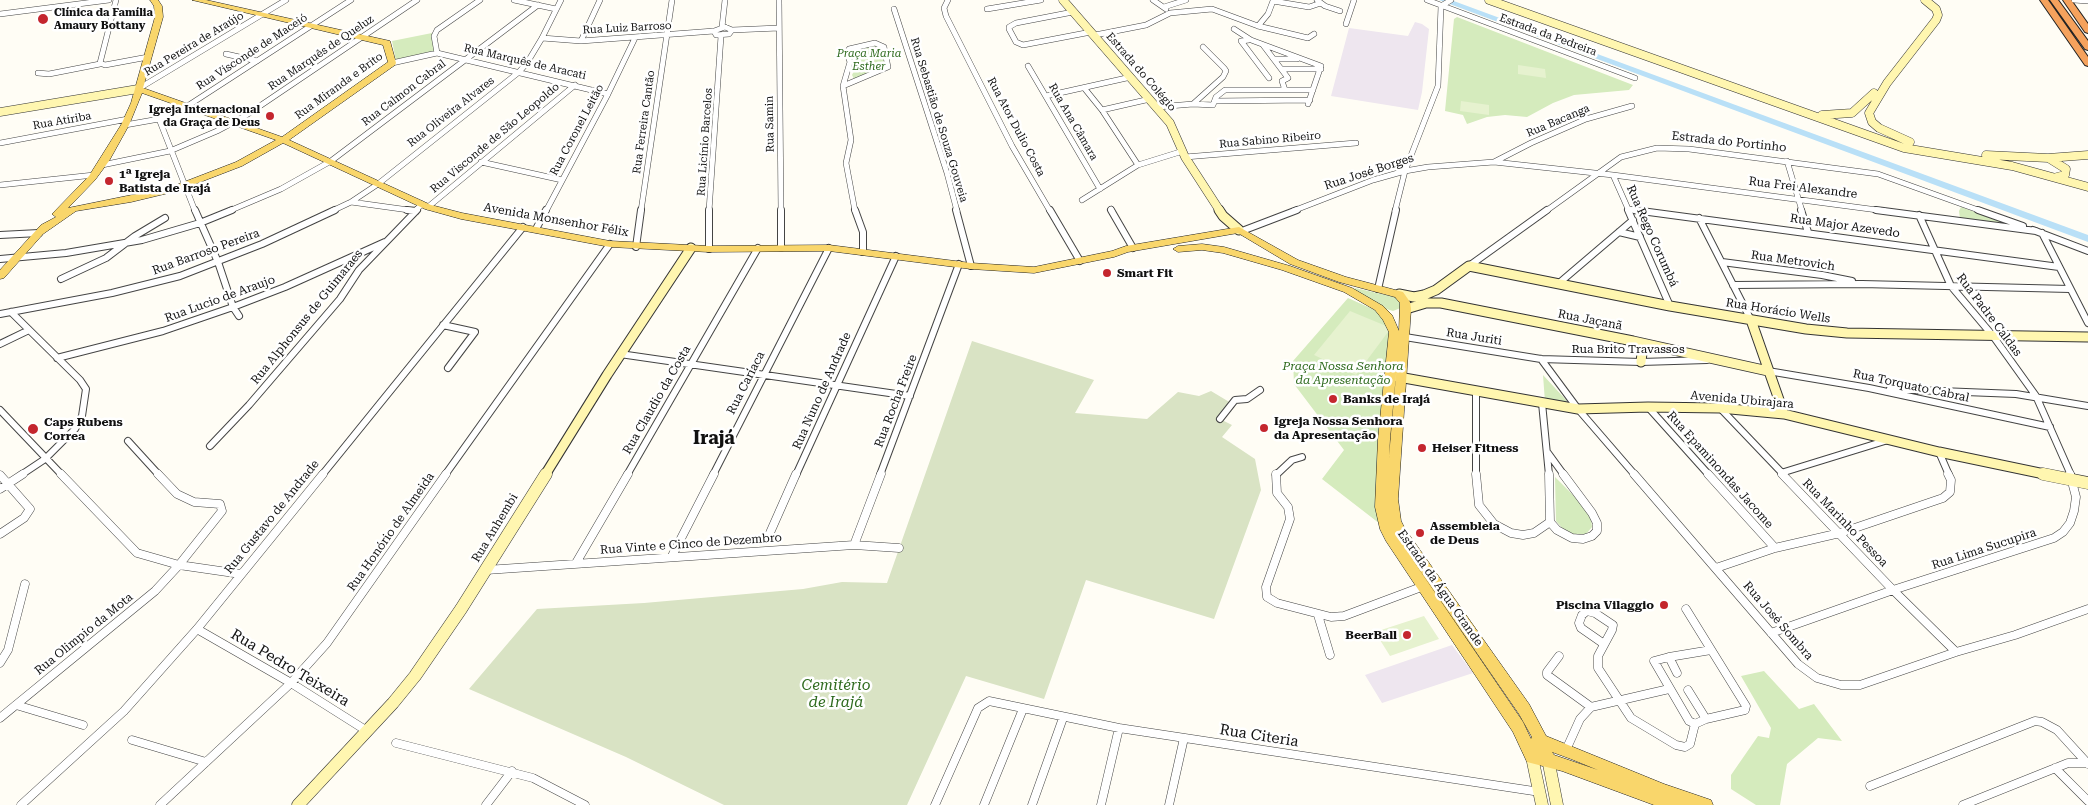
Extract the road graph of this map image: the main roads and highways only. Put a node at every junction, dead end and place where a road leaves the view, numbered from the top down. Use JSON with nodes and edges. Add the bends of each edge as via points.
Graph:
{"nodes":[{"id":1,"x":196,"y":0,"type":"edge"},
{"id":2,"x":2044,"y":0,"type":"edge"},
{"id":3,"x":2054,"y":0,"type":"edge"},
{"id":4,"x":2067,"y":0,"type":"edge"},
{"id":5,"x":2074,"y":0,"type":"edge"},
{"id":6,"x":159,"y":2,"type":"edge"},
{"id":7,"x":2088,"y":17,"type":"edge"},
{"id":8,"x":2088,"y":30,"type":"edge"},
{"id":9,"x":2086,"y":56,"type":"edge"},
{"id":10,"x":138,"y":88,"type":"junction"},
{"id":11,"x":297,"y":130,"type":"junction"},
{"id":12,"x":272,"y":136,"type":"junction"},
{"id":13,"x":283,"y":140,"type":"junction"},
{"id":14,"x":293,"y":144,"type":"junction"},
{"id":15,"x":93,"y":176,"type":"junction"},
{"id":16,"x":88,"y":206,"type":"junction"},
{"id":17,"x":40,"y":233,"type":"junction"},
{"id":18,"x":1225,"y":233,"type":"junction"},
{"id":19,"x":1160,"y":244,"type":"junction"},
{"id":20,"x":1230,"y":251,"type":"junction"},
{"id":21,"x":1147,"y":252,"type":"junction"},
{"id":22,"x":1114,"y":254,"type":"junction"},
{"id":23,"x":0,"y":276,"type":"edge"},
{"id":24,"x":1399,"y":294,"type":"joint"},
{"id":25,"x":1380,"y":308,"type":"junction"},
{"id":26,"x":1406,"y":309,"type":"junction"},
{"id":27,"x":1395,"y":376,"type":"junction"},
{"id":28,"x":1524,"y":738,"type":"junction"},
{"id":29,"x":1542,"y":741,"type":"junction"},
{"id":30,"x":1557,"y":761,"type":"junction"},
{"id":31,"x":1673,"y":805,"type":"edge"},
{"id":32,"x":1706,"y":805,"type":"edge"}],
"edges":[{"from":1,"to":11,"type":"main road","name":"Rua Miranda e Brito","via":[[387,43],[392,63]]},
{"from":2,"to":9,"type":"highway"},
{"from":3,"to":9,"type":"highway"},
{"from":4,"to":8,"type":"highway"},
{"from":5,"to":7,"type":"highway"},
{"from":6,"to":10,"type":"main road","via":[[158,17]]},
{"from":10,"to":12,"type":"main road","name":"Avenida Monsenhor Félix"},
{"from":10,"to":15,"type":"main road","via":[[127,122]]},
{"from":11,"to":12,"type":"main road"},
{"from":11,"to":13,"type":"main road","name":"Rua Miranda e Brito"},
{"from":11,"to":14,"type":"main road","via":[[285,140]]},
{"from":12,"to":13,"type":"main road","name":"Avenida Monsenhor Félix"},
{"from":13,"to":14,"type":"main road","name":"Avenida Monsenhor Félix"},
{"from":13,"to":16,"type":"main road","name":"Rua Miranda e Brito","via":[[239,164],[184,186]]},
{"from":14,"to":22,"type":"main road","name":"Avenida Monsenhor Félix","via":[[422,207],[610,244],[709,249],[829,248],[971,266],[1034,270]]},
{"from":15,"to":16,"type":"main road","via":[[74,204]]},
{"from":15,"to":17,"type":"main road"},
{"from":16,"to":17,"type":"main road","name":"Rua Miranda e Brito","via":[[66,212]]},
{"from":17,"to":23,"type":"main road"},
{"from":18,"to":19,"type":"main road","name":"Avenida Monsenhor Félix"},
{"from":18,"to":20,"type":"main road","via":[[1224,245]]},
{"from":18,"to":24,"type":"main road","name":"Avenida Monsenhor Félix","via":[[1241,230],[1294,262],[1343,280]]},
{"from":19,"to":21,"type":"main road"},
{"from":19,"to":22,"type":"main road","name":"Avenida Monsenhor Félix"},
{"from":20,"to":21,"type":"main road","name":"Avenida Monsenhor Félix","via":[[1192,247]]},
{"from":20,"to":25,"type":"main road","name":"Avenida Monsenhor Félix","via":[[1330,283]]},
{"from":21,"to":22,"type":"main road","name":"Avenida Monsenhor Félix"},
{"from":24,"to":26,"type":"main road","name":"Estrada da Água Grande"},
{"from":25,"to":26,"type":"main road","via":[[1390,311]]},
{"from":25,"to":27,"type":"main road","name":"Estrada da Água Grande","via":[[1393,326]]},
{"from":26,"to":27,"type":"main road","name":"Estrada da Água Grande","via":[[1405,337]]},
{"from":27,"to":28,"type":"main road","name":"Estrada da Água Grande","via":[[1384,439],[1382,514],[1390,537]]},
{"from":27,"to":29,"type":"main road","name":"Estrada da Água Grande","via":[[1392,499],[1395,521],[1524,709]]},
{"from":28,"to":29,"type":"main road"},
{"from":28,"to":30,"type":"main road","name":"Estrada da Água Grande","via":[[1532,757]]},
{"from":29,"to":30,"type":"main road"},
{"from":29,"to":30,"type":"main road","name":"Estrada da Água Grande"},
{"from":30,"to":31,"type":"main road"},
{"from":30,"to":32,"type":"main road"}]}
